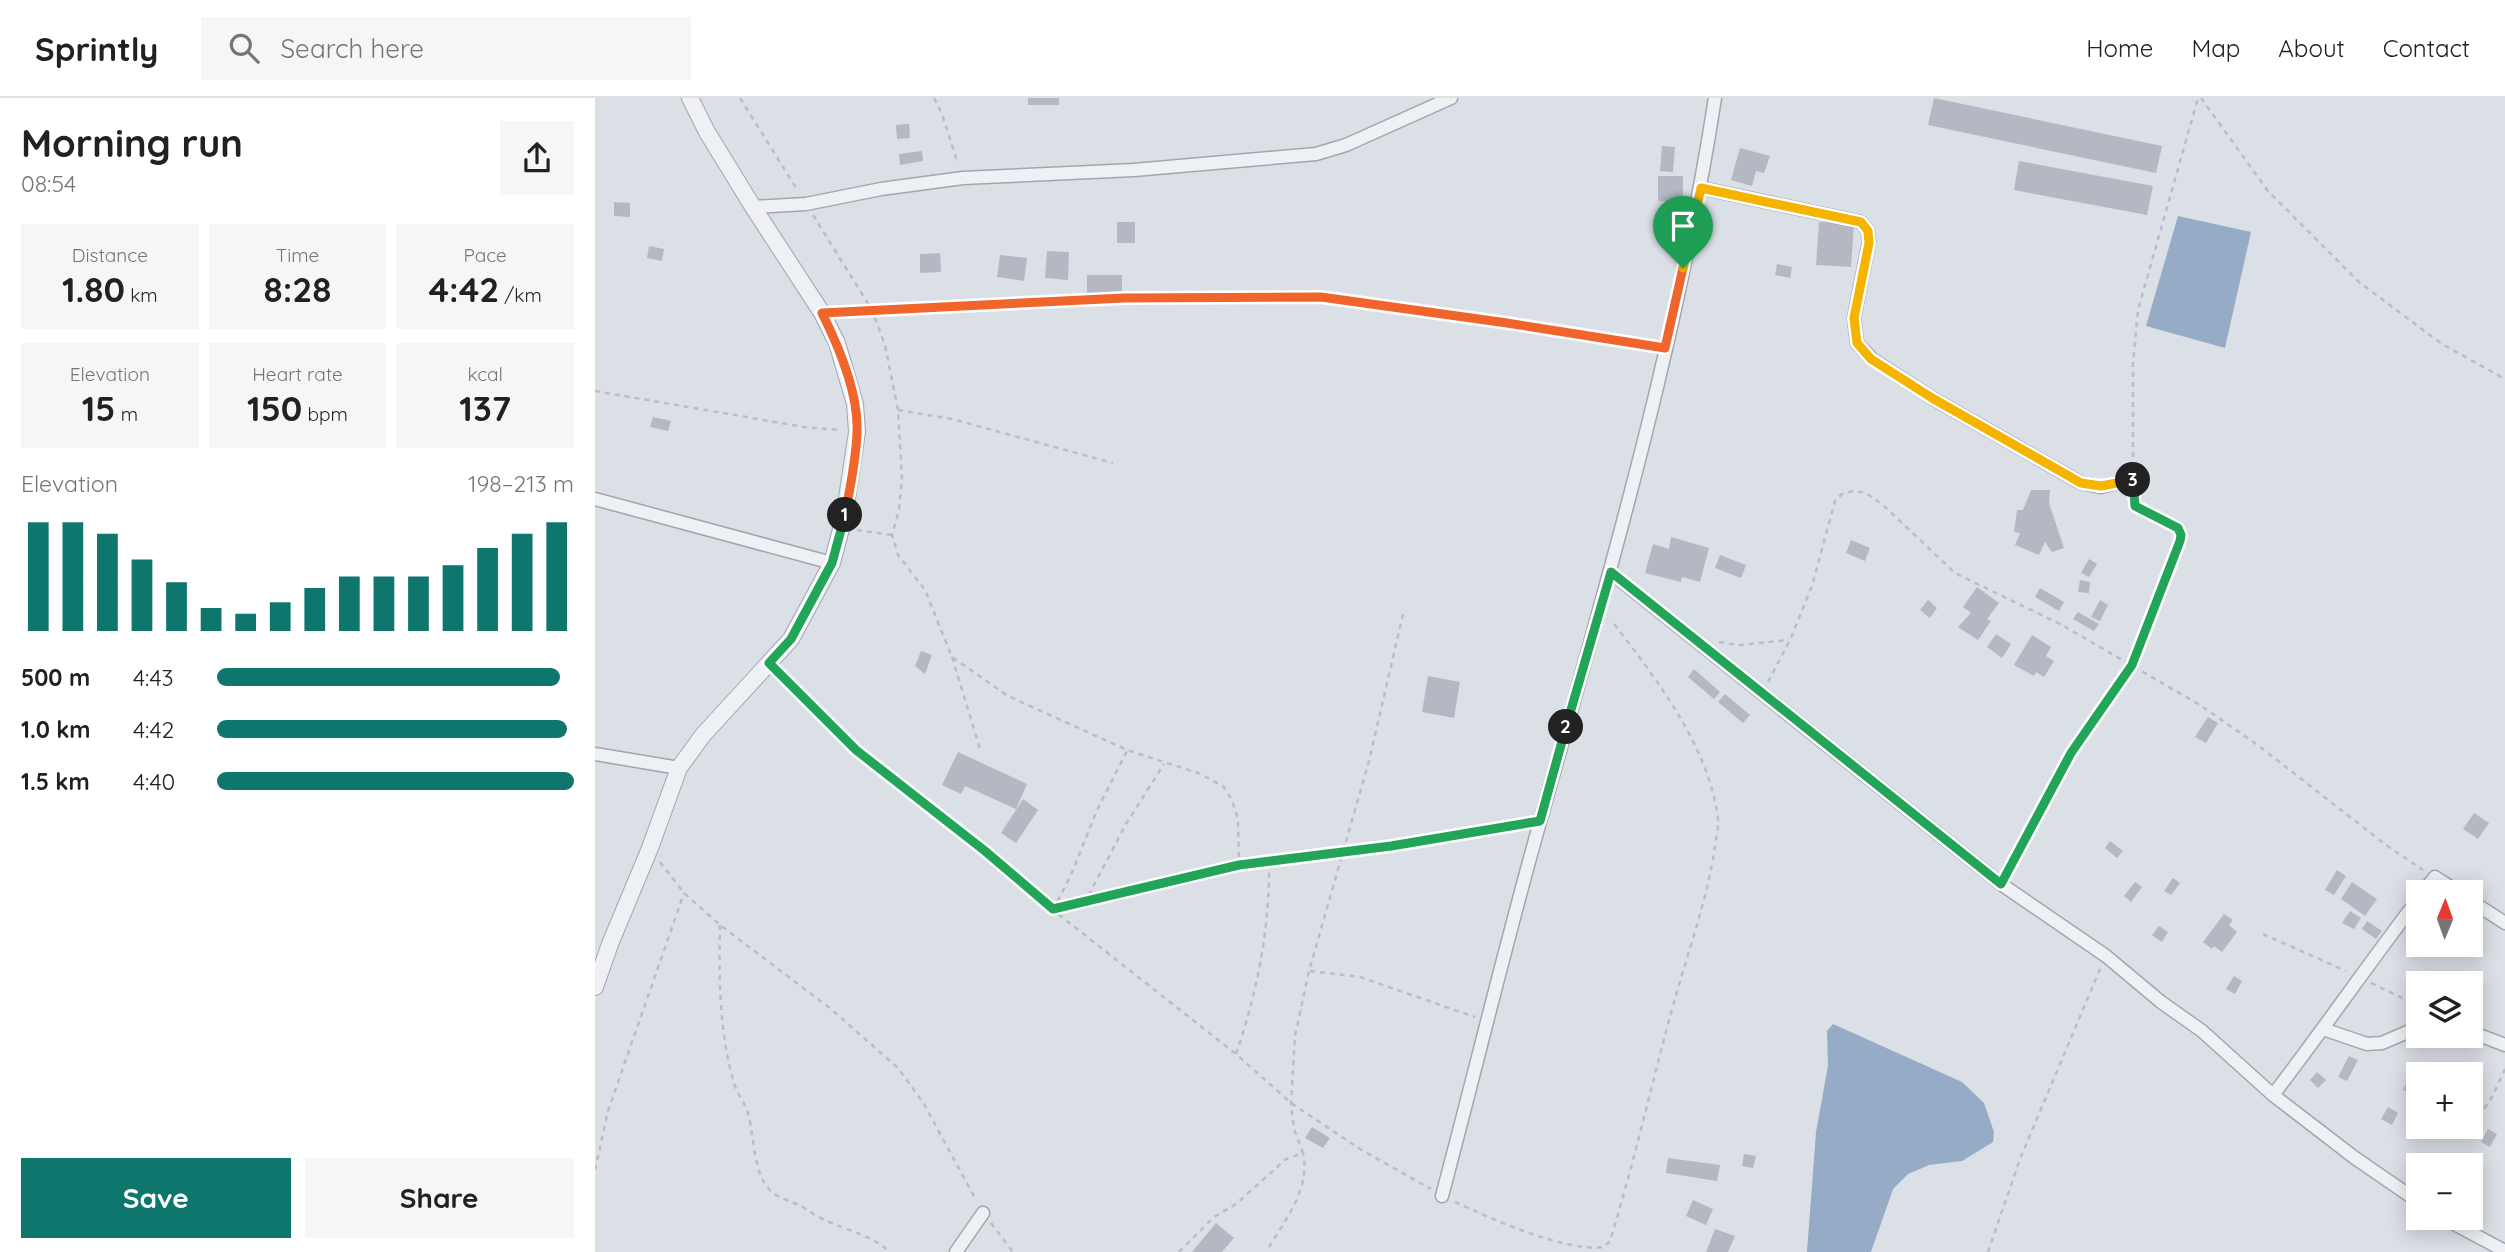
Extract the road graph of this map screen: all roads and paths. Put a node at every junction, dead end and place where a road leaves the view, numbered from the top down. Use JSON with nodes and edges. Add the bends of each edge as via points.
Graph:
{"nodes":[{"id":1,"x":690,"y":98,"type":"edge"},
{"id":2,"x":740,"y":98,"type":"edge"},
{"id":3,"x":934,"y":98,"type":"edge"},
{"id":4,"x":1451,"y":98,"type":"edge"},
{"id":5,"x":1715,"y":98,"type":"edge"},
{"id":6,"x":2200,"y":98,"type":"edge"},
{"id":7,"x":963,"y":178,"type":"junction"},
{"id":8,"x":1701,"y":188,"type":"junction"},
{"id":9,"x":806,"y":204,"type":"junction"},
{"id":10,"x":753,"y":207,"type":"junction"},
{"id":11,"x":872,"y":310,"type":"junction"},
{"id":12,"x":822,"y":313,"type":"junction"},
{"id":13,"x":1665,"y":348,"type":"junction"},
{"id":14,"x":2505,"y":380,"type":"edge"},
{"id":15,"x":595,"y":391,"type":"edge"},
{"id":16,"x":898,"y":410,"type":"junction"},
{"id":17,"x":857,"y":432,"type":"junction"},
{"id":18,"x":1113,"y":463,"type":"dead end"},
{"id":19,"x":2133,"y":478,"type":"junction"},
{"id":20,"x":595,"y":499,"type":"edge"},
{"id":21,"x":844,"y":519,"type":"junction"},
{"id":22,"x":892,"y":536,"type":"junction"},
{"id":23,"x":832,"y":563,"type":"junction"},
{"id":24,"x":1611,"y":572,"type":"junction"},
{"id":25,"x":1601,"y":607,"type":"junction"},
{"id":26,"x":1404,"y":610,"type":"dead end"},
{"id":27,"x":1711,"y":639,"type":"dead end"},
{"id":28,"x":1790,"y":639,"type":"junction"},
{"id":29,"x":952,"y":657,"type":"junction"},
{"id":30,"x":769,"y":663,"type":"junction"},
{"id":31,"x":2132,"y":665,"type":"junction"},
{"id":32,"x":1762,"y":693,"type":"junction"},
{"id":33,"x":1127,"y":750,"type":"junction"},
{"id":34,"x":981,"y":752,"type":"dead end"},
{"id":35,"x":595,"y":754,"type":"edge"},
{"id":36,"x":1165,"y":763,"type":"junction"},
{"id":37,"x":679,"y":768,"type":"junction"},
{"id":38,"x":1540,"y":821,"type":"junction"},
{"id":39,"x":650,"y":848,"type":"junction"},
{"id":40,"x":1343,"y":852,"type":"junction"},
{"id":41,"x":1269,"y":861,"type":"junction"},
{"id":42,"x":1239,"y":865,"type":"junction"},
{"id":43,"x":2435,"y":877,"type":"junction"},
{"id":44,"x":2433,"y":880,"type":"edge"},
{"id":45,"x":2440,"y":880,"type":"edge"},
{"id":46,"x":2001,"y":884,"type":"junction"},
{"id":47,"x":684,"y":894,"type":"junction"},
{"id":48,"x":1084,"y":904,"type":"junction"},
{"id":49,"x":1053,"y":909,"type":"junction"},
{"id":50,"x":2483,"y":909,"type":"edge"},
{"id":51,"x":2406,"y":915,"type":"edge"},
{"id":52,"x":2505,"y":923,"type":"edge"},
{"id":53,"x":720,"y":925,"type":"junction"},
{"id":54,"x":2263,"y":934,"type":"dead end"},
{"id":55,"x":2106,"y":956,"type":"junction"},
{"id":56,"x":1309,"y":971,"type":"junction"},
{"id":57,"x":2358,"y":977,"type":"junction"},
{"id":58,"x":595,"y":987,"type":"edge"},
{"id":59,"x":2406,"y":1000,"type":"edge"},
{"id":60,"x":1488,"y":1021,"type":"junction"},
{"id":61,"x":2323,"y":1029,"type":"junction"},
{"id":62,"x":2406,"y":1032,"type":"edge"},
{"id":63,"x":2483,"y":1037,"type":"edge"},
{"id":64,"x":2505,"y":1045,"type":"edge"},
{"id":65,"x":1236,"y":1055,"type":"junction"},
{"id":66,"x":2505,"y":1069,"type":"edge"},
{"id":67,"x":2273,"y":1094,"type":"junction"},
{"id":68,"x":1291,"y":1103,"type":"junction"},
{"id":69,"x":2483,"y":1111,"type":"edge"},
{"id":70,"x":1303,"y":1153,"type":"junction"},
{"id":71,"x":595,"y":1170,"type":"edge"},
{"id":72,"x":2406,"y":1193,"type":"edge"},
{"id":73,"x":1442,"y":1196,"type":"junction"},
{"id":74,"x":983,"y":1213,"type":"junction"},
{"id":75,"x":2466,"y":1230,"type":"edge"},
{"id":76,"x":1269,"y":1247,"type":"dead end"},
{"id":77,"x":2505,"y":1251,"type":"edge"},
{"id":78,"x":890,"y":1252,"type":"edge"},
{"id":79,"x":957,"y":1252,"type":"edge"},
{"id":80,"x":1013,"y":1252,"type":"edge"},
{"id":81,"x":1179,"y":1252,"type":"edge"},
{"id":82,"x":1988,"y":1252,"type":"edge"}],
"edges":[{"from":1,"to":10,"type":"street"},
{"from":2,"to":9,"type":"path"},
{"from":3,"to":7,"type":"path"},
{"from":4,"to":7,"type":"street","via":[[1316,155]]},
{"from":5,"to":8,"type":"street"},
{"from":6,"to":14,"type":"path","via":[[2268,191],[2359,282],[2442,344]]},
{"from":6,"to":19,"type":"path","via":[[2138,310]]},
{"from":7,"to":9,"type":"street"},
{"from":8,"to":13,"type":"street"},
{"from":8,"to":19,"type":"street","via":[[1861,222],[1869,243],[1854,318],[1857,343],[1871,359],[2081,483],[2101,486]]},
{"from":9,"to":10,"type":"street"},
{"from":9,"to":11,"type":"path"},
{"from":10,"to":12,"type":"street"},
{"from":11,"to":12,"type":"path"},
{"from":11,"to":13,"type":"path","via":[[1124,298],[1321,297]]},
{"from":11,"to":16,"type":"path","via":[[885,345]]},
{"from":12,"to":17,"type":"street","via":[[837,343],[855,404]]},
{"from":13,"to":24,"type":"street"},
{"from":15,"to":17,"type":"path"},
{"from":16,"to":18,"type":"path","via":[[952,419]]},
{"from":16,"to":22,"type":"path","via":[[902,479]]},
{"from":17,"to":21,"type":"street"},
{"from":19,"to":31,"type":"path","via":[[2135,506],[2178,528],[2181,535]]},
{"from":20,"to":23,"type":"street"},
{"from":21,"to":22,"type":"path","via":[[856,530]]},
{"from":21,"to":23,"type":"street"},
{"from":22,"to":29,"type":"path","via":[[898,555],[925,590]]},
{"from":23,"to":30,"type":"street","via":[[791,639]]},
{"from":24,"to":25,"type":"street"},
{"from":24,"to":32,"type":"street"},
{"from":25,"to":38,"type":"street"},
{"from":25,"to":73,"type":"path","via":[[1652,673],[1696,746],[1718,822],[1711,870],[1633,1168],[1610,1241],[1604,1247],[1585,1247],[1505,1225]]},
{"from":26,"to":40,"type":"path"},
{"from":27,"to":28,"type":"path","via":[[1739,645]]},
{"from":28,"to":31,"type":"path","via":[[1812,586],[1835,501],[1853,491],[1866,493],[1883,505],[1955,573]]},
{"from":28,"to":32,"type":"path"},
{"from":29,"to":33,"type":"path","via":[[1008,696]]},
{"from":29,"to":34,"type":"path"},
{"from":30,"to":37,"type":"street"},
{"from":30,"to":49,"type":"path","via":[[856,750]]},
{"from":31,"to":43,"type":"path","via":[[2259,746],[2386,845]]},
{"from":31,"to":46,"type":"path","via":[[2071,753]]},
{"from":32,"to":46,"type":"street"},
{"from":33,"to":36,"type":"path"},
{"from":33,"to":49,"type":"path"},
{"from":35,"to":37,"type":"street"},
{"from":36,"to":42,"type":"path","via":[[1223,786],[1238,818]]},
{"from":36,"to":48,"type":"path"},
{"from":37,"to":39,"type":"street"},
{"from":38,"to":40,"type":"path"},
{"from":38,"to":60,"type":"street"},
{"from":39,"to":47,"type":"path"},
{"from":39,"to":58,"type":"street"},
{"from":40,"to":41,"type":"path"},
{"from":40,"to":56,"type":"path"},
{"from":41,"to":42,"type":"path"},
{"from":41,"to":65,"type":"path","via":[[1262,956]]},
{"from":42,"to":48,"type":"path"},
{"from":43,"to":44,"type":"street"},
{"from":43,"to":45,"type":"street"},
{"from":46,"to":55,"type":"street"},
{"from":47,"to":53,"type":"path"},
{"from":47,"to":71,"type":"path","via":[[608,1111]]},
{"from":48,"to":49,"type":"path"},
{"from":49,"to":65,"type":"path"},
{"from":50,"to":52,"type":"street"},
{"from":51,"to":57,"type":"street"},
{"from":53,"to":74,"type":"path","via":[[831,1009],[898,1068]]},
{"from":53,"to":78,"type":"path","via":[[718,990],[728,1055],[734,1085],[749,1115],[757,1162],[770,1191],[820,1218],[859,1232]]},
{"from":54,"to":57,"type":"path"},
{"from":55,"to":67,"type":"street"},
{"from":55,"to":82,"type":"path","via":[[2021,1159]]},
{"from":56,"to":60,"type":"path","via":[[1360,977]]},
{"from":56,"to":68,"type":"path","via":[[1295,1036]]},
{"from":57,"to":59,"type":"path"},
{"from":57,"to":61,"type":"street"},
{"from":60,"to":73,"type":"street"},
{"from":61,"to":62,"type":"street","via":[[2367,1044]]},
{"from":61,"to":67,"type":"street"},
{"from":63,"to":64,"type":"street"},
{"from":65,"to":68,"type":"path"},
{"from":66,"to":69,"type":"path"},
{"from":67,"to":72,"type":"street"},
{"from":68,"to":70,"type":"path"},
{"from":68,"to":73,"type":"path"},
{"from":70,"to":76,"type":"path","via":[[1299,1196]]},
{"from":70,"to":81,"type":"path","via":[[1286,1159]]},
{"from":74,"to":79,"type":"street"},
{"from":74,"to":80,"type":"path"},
{"from":75,"to":77,"type":"street"}]}
